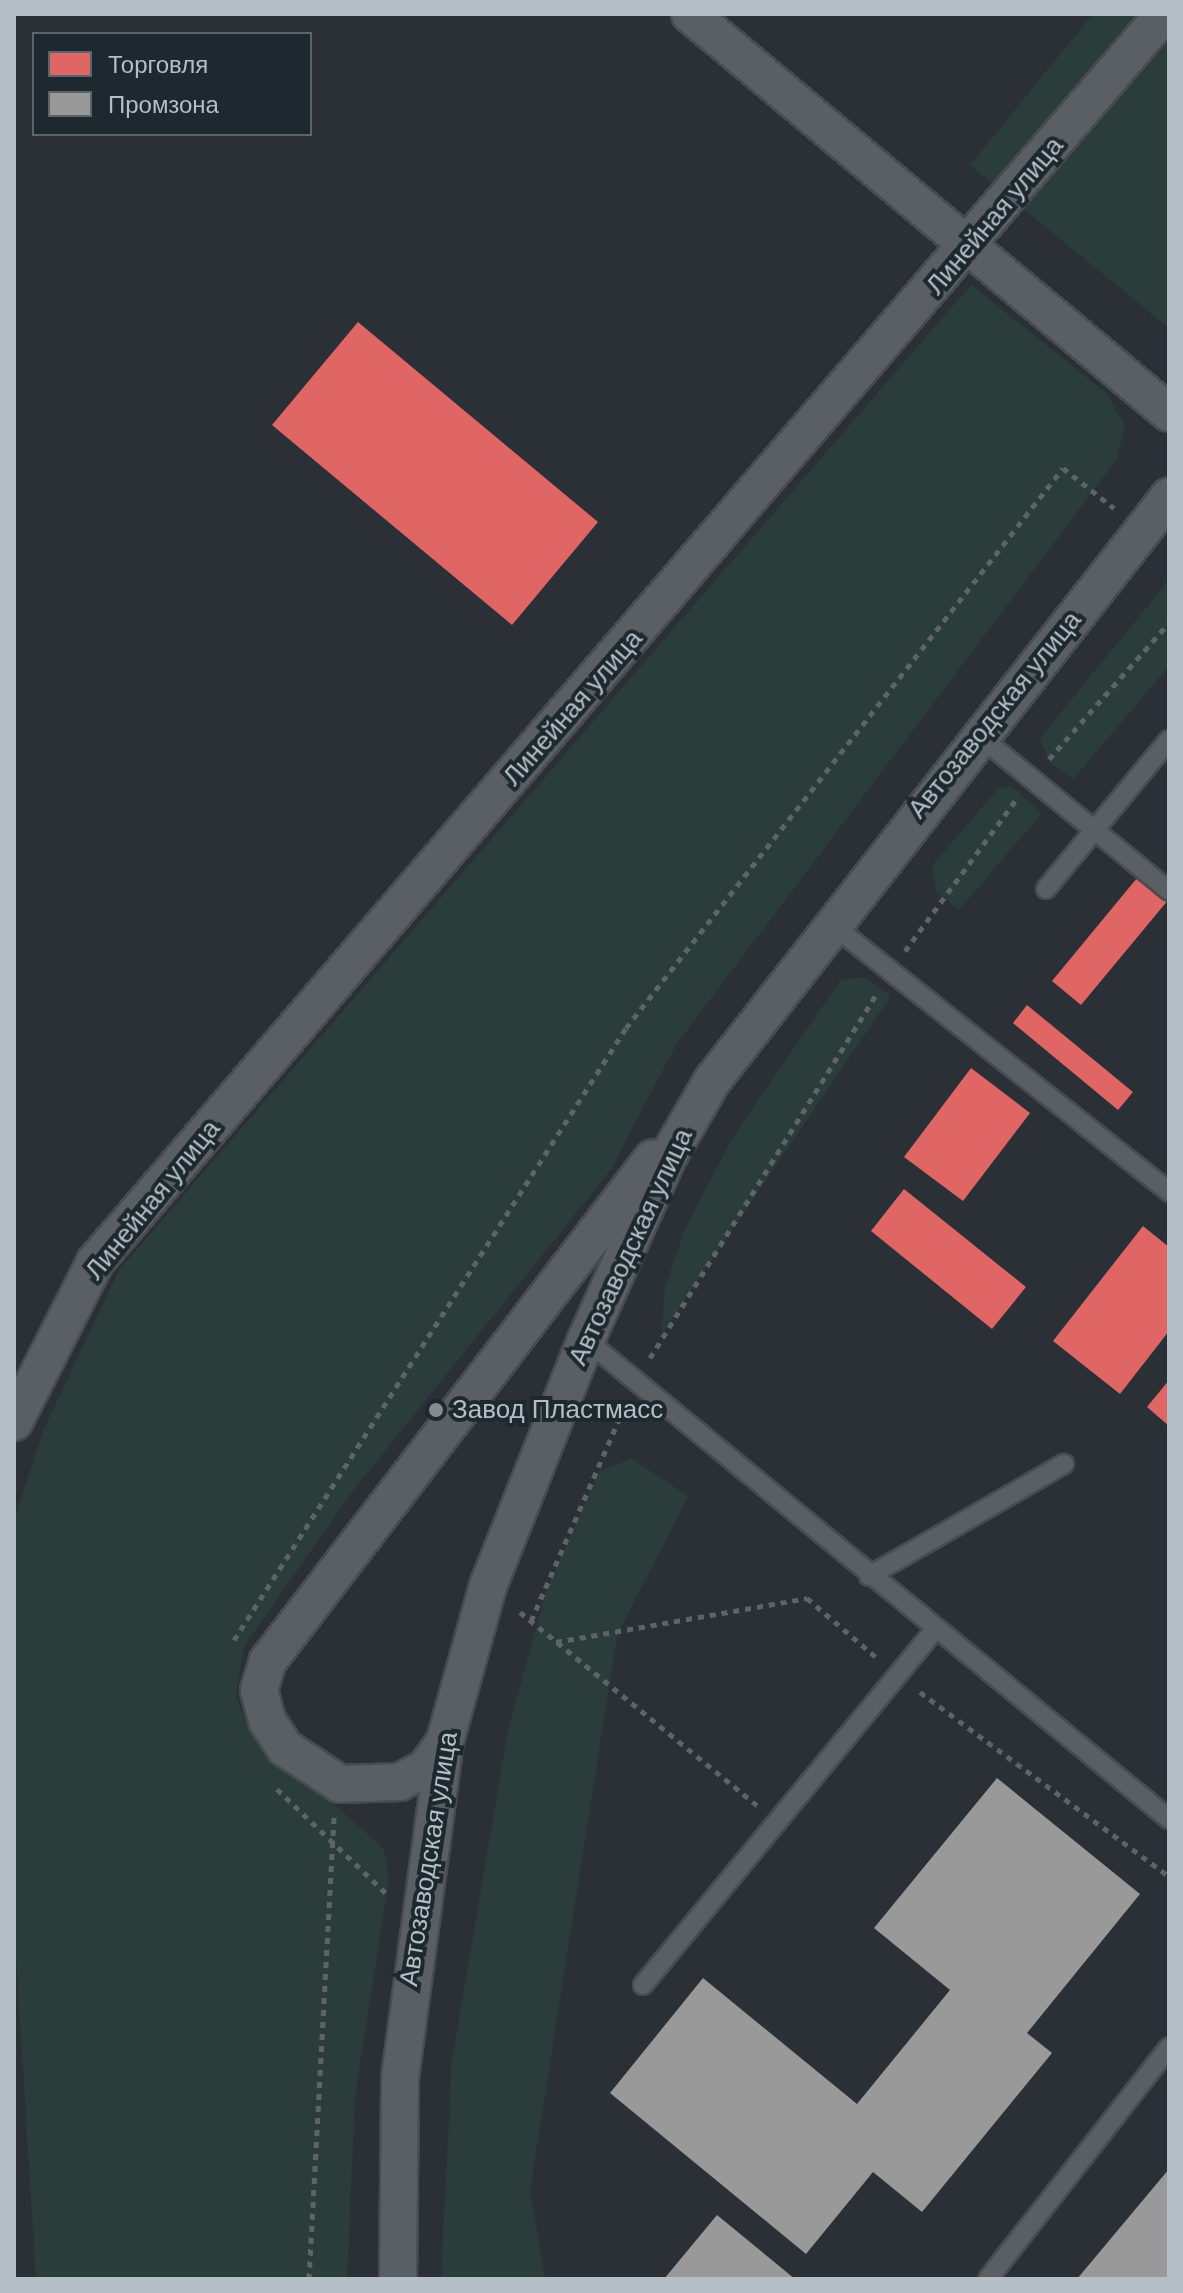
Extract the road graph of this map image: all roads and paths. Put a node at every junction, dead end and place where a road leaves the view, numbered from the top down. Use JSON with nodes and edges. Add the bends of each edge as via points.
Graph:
{"nodes":[{"id":1,"x":690,"y":14,"type":"edge"},
{"id":2,"x":1164,"y":14,"type":"edge"},
{"id":3,"x":969,"y":249,"type":"junction"},
{"id":4,"x":1169,"y":413,"type":"edge"},
{"id":5,"x":1169,"y":497,"type":"edge"},
{"id":6,"x":1142,"y":530,"type":"junction"},
{"id":7,"x":1169,"y":623,"type":"edge"},
{"id":8,"x":978,"y":735,"type":"junction"},
{"id":9,"x":1169,"y":740,"type":"edge"},
{"id":10,"x":1031,"y":779,"type":"junction"},
{"id":11,"x":1094,"y":830,"type":"junction"},
{"id":12,"x":1046,"y":889,"type":"dead end"},
{"id":13,"x":1169,"y":891,"type":"edge"},
{"id":14,"x":830,"y":923,"type":"junction"},
{"id":15,"x":890,"y":971,"type":"junction"},
{"id":16,"x":712,"y":1081,"type":"junction"},
{"id":17,"x":1169,"y":1192,"type":"edge"},
{"id":18,"x":586,"y":1340,"type":"junction"},
{"id":19,"x":635,"y":1381,"type":"junction"},
{"id":20,"x":14,"y":1422,"type":"edge"},
{"id":21,"x":1064,"y":1464,"type":"dead end"},
{"id":22,"x":869,"y":1576,"type":"junction"},
{"id":23,"x":488,"y":1586,"type":"junction"},
{"id":24,"x":531,"y":1621,"type":"junction"},
{"id":25,"x":933,"y":1632,"type":"junction"},
{"id":26,"x":231,"y":1646,"type":"dead end"},
{"id":27,"x":445,"y":1741,"type":"junction"},
{"id":28,"x":265,"y":1778,"type":"dead end"},
{"id":29,"x":340,"y":1784,"type":"junction"},
{"id":30,"x":1169,"y":1819,"type":"edge"},
{"id":31,"x":780,"y":1824,"type":"junction"},
{"id":32,"x":330,"y":1840,"type":"junction"},
{"id":33,"x":415,"y":1921,"type":"junction"},
{"id":34,"x":643,"y":1985,"type":"dead end"},
{"id":35,"x":1169,"y":2047,"type":"edge"},
{"id":36,"x":309,"y":2279,"type":"edge"},
{"id":37,"x":398,"y":2279,"type":"edge"},
{"id":38,"x":988,"y":2279,"type":"edge"}],
"edges":[{"from":1,"to":3,"type":"street"},
{"from":2,"to":3,"type":"street","name":"Линейная улица"},
{"from":3,"to":4,"type":"street"},
{"from":3,"to":20,"type":"street","name":"Линейная улица","via":[[95,1262]]},
{"from":5,"to":6,"type":"street","name":"Автозаводская улица"},
{"from":6,"to":8,"type":"street","name":"Автозаводская улица"},
{"from":6,"to":26,"type":"path","via":[[1063,468],[626,1028]]},
{"from":7,"to":10,"type":"path"},
{"from":8,"to":10,"type":"lane"},
{"from":8,"to":14,"type":"street","name":"Автозаводская улица"},
{"from":9,"to":11,"type":"lane"},
{"from":10,"to":11,"type":"lane"},
{"from":10,"to":15,"type":"path"},
{"from":11,"to":12,"type":"lane"},
{"from":11,"to":13,"type":"lane"},
{"from":14,"to":15,"type":"lane"},
{"from":14,"to":16,"type":"street","name":"Автозаводская улица"},
{"from":15,"to":17,"type":"lane"},
{"from":15,"to":19,"type":"path"},
{"from":16,"to":18,"type":"street","name":"Автозаводская улица","via":[[668,1157]]},
{"from":16,"to":29,"type":"street","via":[[268,1661],[259,1690],[267,1720],[285,1748]]},
{"from":18,"to":19,"type":"lane"},
{"from":18,"to":23,"type":"street","name":"Автозаводская улица"},
{"from":19,"to":22,"type":"lane"},
{"from":19,"to":24,"type":"path"},
{"from":21,"to":22,"type":"lane"},
{"from":22,"to":25,"type":"lane"},
{"from":23,"to":24,"type":"path"},
{"from":23,"to":27,"type":"street","name":"Автозаводская улица"},
{"from":24,"to":31,"type":"path"},
{"from":25,"to":30,"type":"lane"},
{"from":25,"to":31,"type":"lane"},
{"from":27,"to":29,"type":"street","via":[[426,1768],[400,1782]]},
{"from":27,"to":33,"type":"street","name":"Автозаводская улица"},
{"from":28,"to":32,"type":"path"},
{"from":29,"to":32,"type":"path"},
{"from":31,"to":34,"type":"lane"},
{"from":32,"to":33,"type":"path"},
{"from":32,"to":36,"type":"path"},
{"from":33,"to":37,"type":"street","name":"Автозаводская улица","via":[[400,2078]]},
{"from":35,"to":38,"type":"lane"}]}
